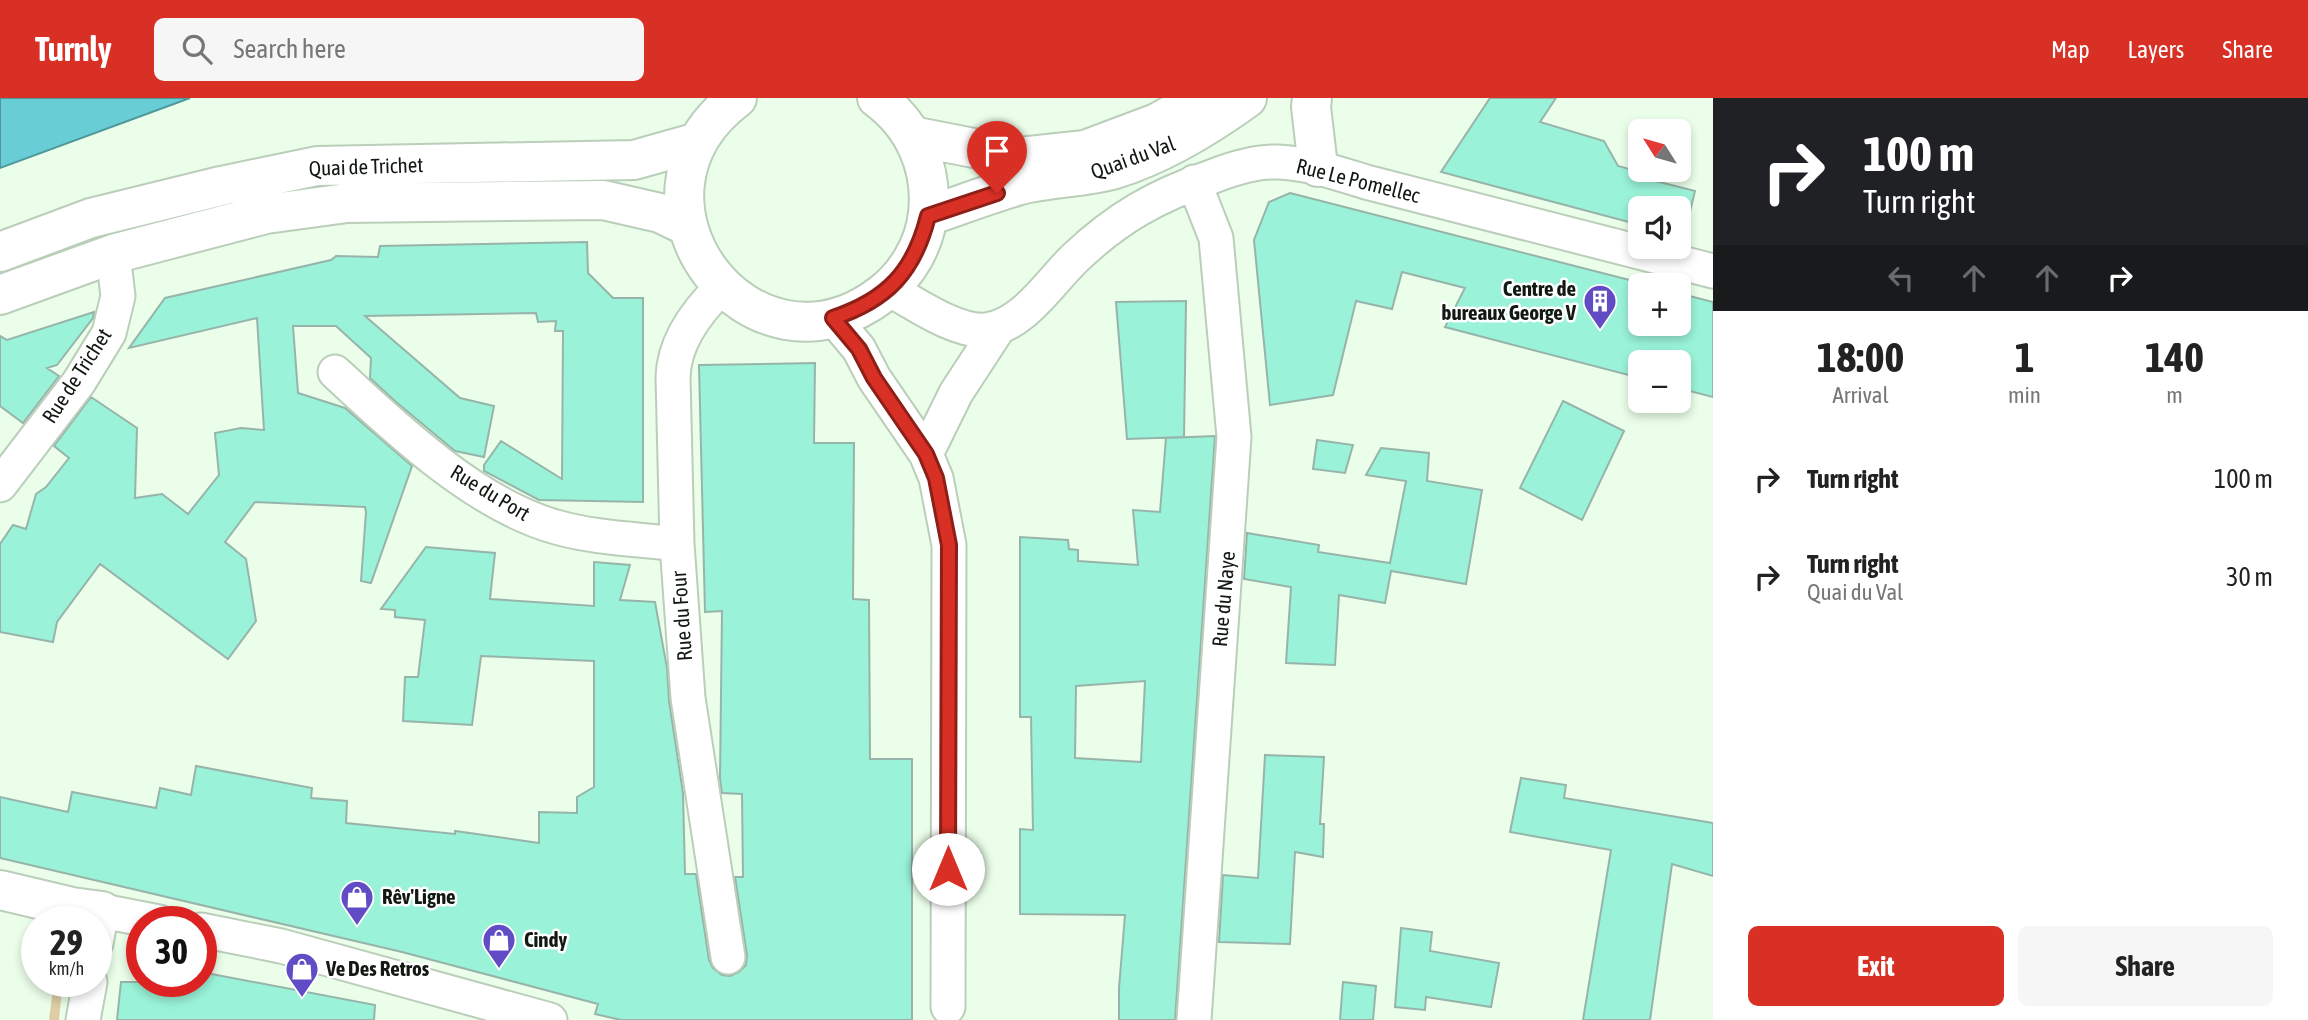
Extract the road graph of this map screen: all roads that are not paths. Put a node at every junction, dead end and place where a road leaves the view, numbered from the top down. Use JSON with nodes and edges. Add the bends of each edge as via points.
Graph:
{"nodes":[{"id":1,"x":737,"y":98,"type":"edge"},
{"id":2,"x":877,"y":98,"type":"edge"},
{"id":3,"x":1201,"y":98,"type":"edge"},
{"id":4,"x":1247,"y":98,"type":"edge"},
{"id":5,"x":1312,"y":98,"type":"edge"},
{"id":6,"x":912,"y":136,"type":"junction"},
{"id":7,"x":698,"y":142,"type":"junction"},
{"id":8,"x":1318,"y":167,"type":"junction"},
{"id":9,"x":1194,"y":183,"type":"junction"},
{"id":10,"x":928,"y":216,"type":"junction"},
{"id":11,"x":687,"y":226,"type":"junction"},
{"id":12,"x":0,"y":252,"type":"edge"},
{"id":13,"x":113,"y":254,"type":"junction"},
{"id":14,"x":1713,"y":271,"type":"edge"},
{"id":15,"x":722,"y":287,"type":"junction"},
{"id":16,"x":889,"y":289,"type":"junction"},
{"id":17,"x":0,"y":296,"type":"edge"},
{"id":18,"x":833,"y":318,"type":"junction"},
{"id":19,"x":999,"y":327,"type":"junction"},
{"id":20,"x":335,"y":372,"type":"dead end"},
{"id":21,"x":926,"y":454,"type":"junction"},
{"id":22,"x":0,"y":485,"type":"edge"},
{"id":23,"x":677,"y":544,"type":"junction"},
{"id":24,"x":0,"y":890,"type":"edge"},
{"id":25,"x":43,"y":906,"type":"edge"},
{"id":26,"x":217,"y":933,"type":"edge"},
{"id":27,"x":728,"y":957,"type":"dead end"},
{"id":28,"x":87,"y":997,"type":"edge"},
{"id":29,"x":948,"y":1007,"type":"dead end"},
{"id":30,"x":83,"y":1020,"type":"edge"},
{"id":31,"x":550,"y":1020,"type":"edge"},
{"id":32,"x":1194,"y":1020,"type":"edge"}],
"edges":[{"from":1,"to":7,"type":"main road","via":[[724,107]]},
{"from":2,"to":6,"type":"main road"},
{"from":3,"to":6,"type":"main road","name":"Quai du Val","via":[[1157,123],[1085,150],[1020,157]]},
{"from":4,"to":10,"type":"main road","name":"Quai du Val","via":[[1169,147],[1116,168],[1020,185]]},
{"from":5,"to":8,"type":"main road"},
{"from":6,"to":10,"type":"main road","via":[[927,174]]},
{"from":7,"to":11,"type":"main road","via":[[687,174]]},
{"from":7,"to":12,"type":"main road","name":"Quai de Trichet","via":[[634,160],[317,166],[91,218]]},
{"from":8,"to":9,"type":"street","name":"Rue Le Pomellec","via":[[1276,162],[1234,168]]},
{"from":8,"to":14,"type":"street","name":"Rue Le Pomellec"},
{"from":9,"to":19,"type":"street","name":"Rue Le Pomellec","via":[[1116,222],[1021,313]]},
{"from":9,"to":32,"type":"street","name":"Rue du Naye","via":[[1216,238],[1234,437]]},
{"from":10,"to":16,"type":"main road","via":[[915,256]]},
{"from":11,"to":13,"type":"main road","name":"Quai de Trichet","via":[[660,213],[603,200],[347,203],[266,214]]},
{"from":11,"to":15,"type":"main road","via":[[706,269]]},
{"from":13,"to":17,"type":"main road","name":"Quai de Trichet"},
{"from":13,"to":22,"type":"street","name":"Rue de Trichet","via":[[118,296],[110,333],[79,382]]},
{"from":15,"to":18,"type":"main road","via":[[762,313],[809,321]]},
{"from":15,"to":23,"type":"street","name":"Rue du Four","via":[[693,321],[674,358]]},
{"from":16,"to":18,"type":"main road","via":[[872,302]]},
{"from":16,"to":19,"type":"street","via":[[961,326],[983,331]]},
{"from":18,"to":21,"type":"street","via":[[859,349]]},
{"from":19,"to":21,"type":"street","via":[[956,393]]},
{"from":20,"to":23,"type":"street","name":"Rue du Port","via":[[424,451],[534,520],[580,532]]},
{"from":21,"to":29,"type":"street","via":[[936,478],[949,545]]},
{"from":23,"to":27,"type":"street","name":"Rue du Four","via":[[688,698]]},
{"from":24,"to":25,"type":"main road"},
{"from":26,"to":31,"type":"street","via":[[281,946]]},
{"from":28,"to":30,"type":"street"}]}
